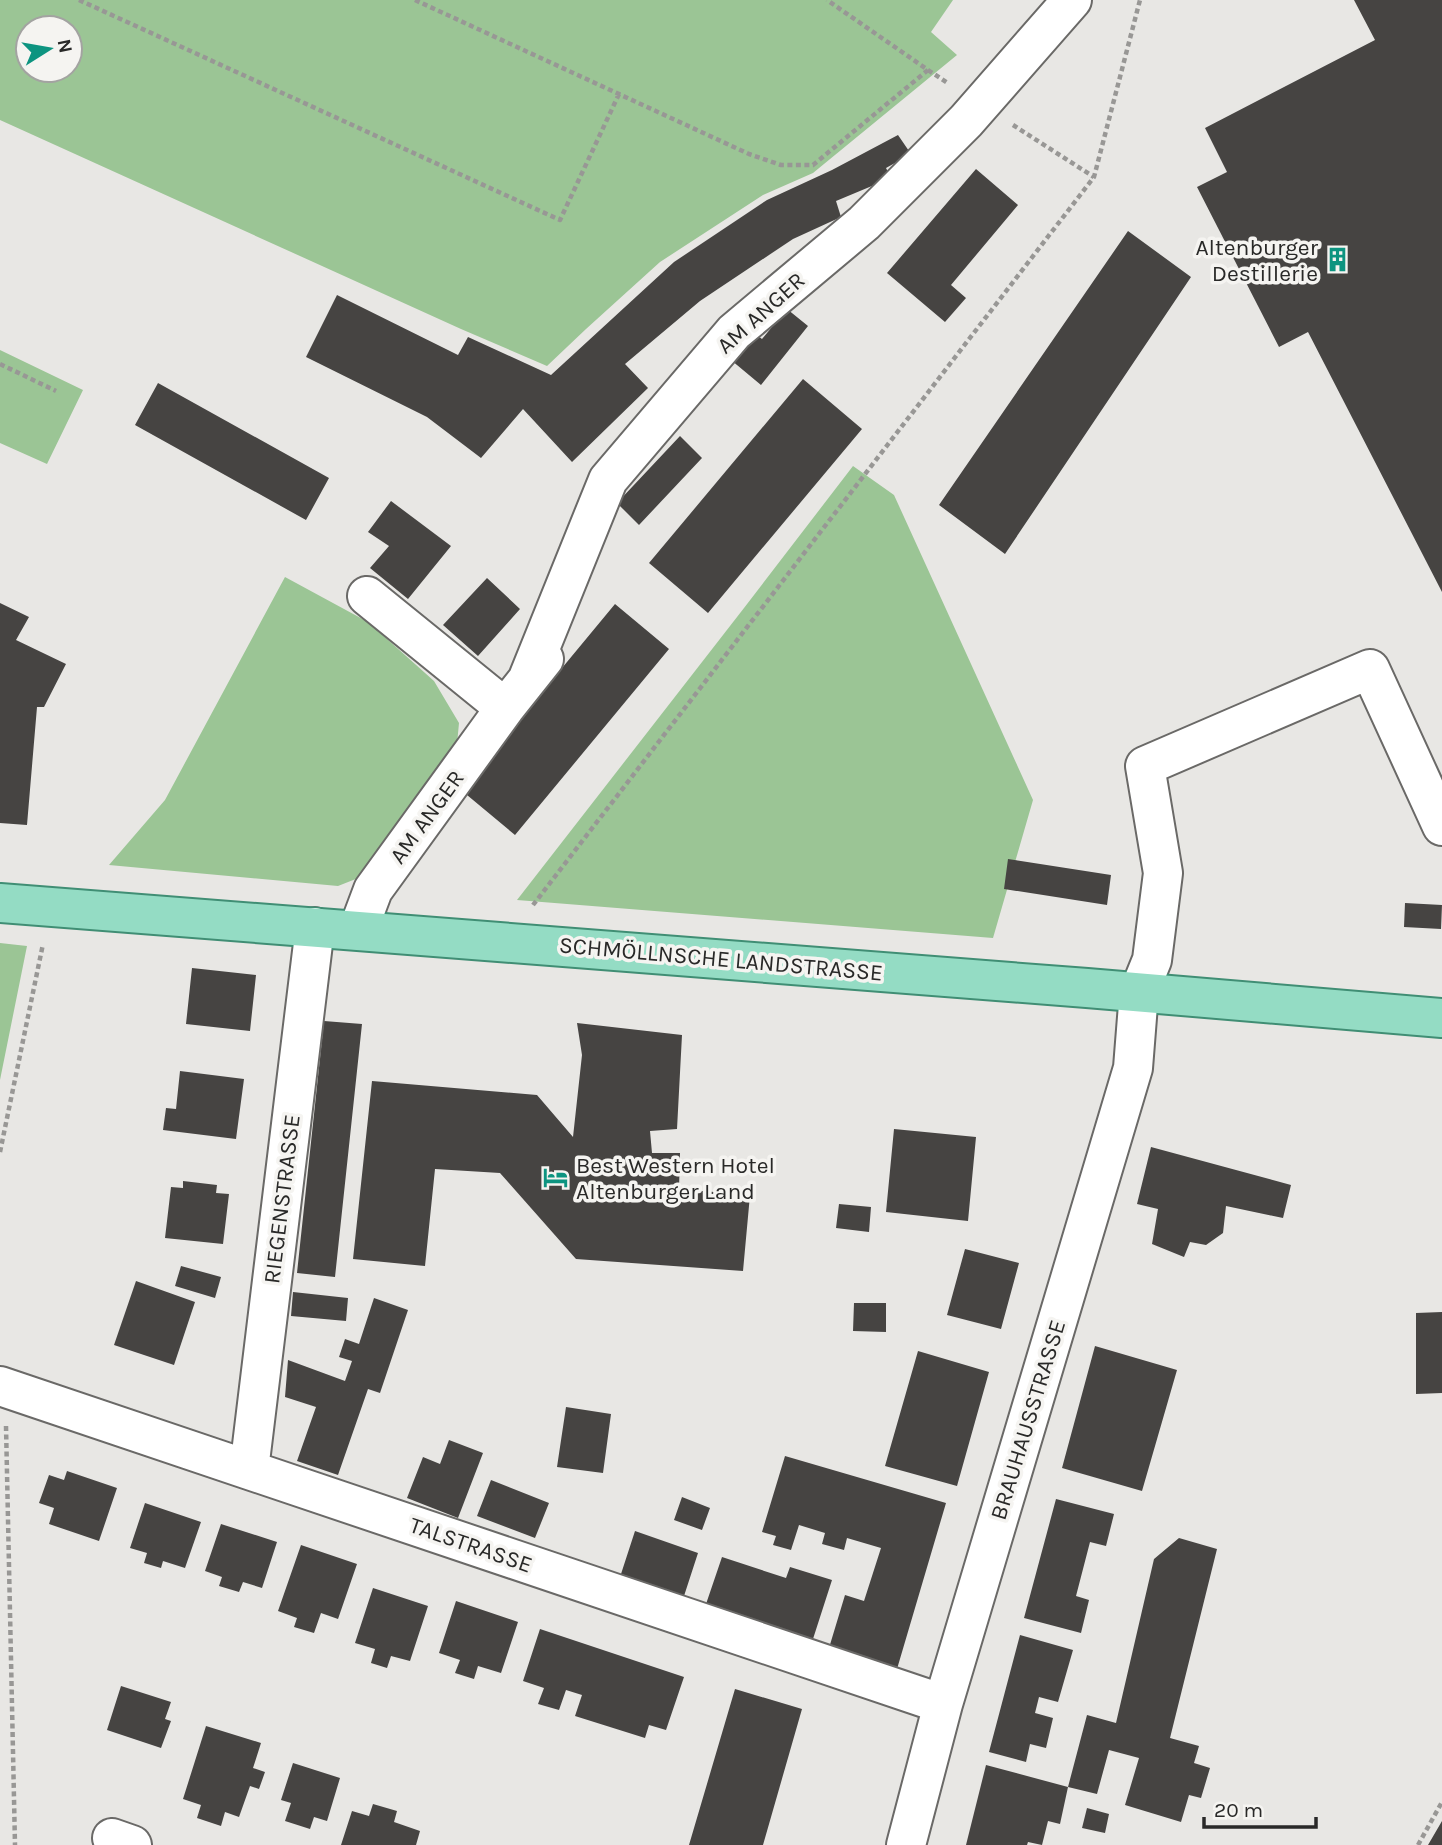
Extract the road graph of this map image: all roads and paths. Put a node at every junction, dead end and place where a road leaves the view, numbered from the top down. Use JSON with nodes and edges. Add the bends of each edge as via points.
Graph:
{"nodes":[{"id":1,"x":79,"y":0,"type":"edge"},
{"id":2,"x":415,"y":0,"type":"edge"},
{"id":3,"x":827,"y":0,"type":"edge"},
{"id":4,"x":1072,"y":0,"type":"edge"},
{"id":5,"x":1140,"y":0,"type":"edge"},
{"id":6,"x":619,"y":94,"type":"junction"},
{"id":7,"x":981,"y":104,"type":"junction"},
{"id":8,"x":1094,"y":177,"type":"junction"},
{"id":9,"x":0,"y":364,"type":"edge"},
{"id":10,"x":55,"y":390,"type":"dead end"},
{"id":11,"x":367,"y":596,"type":"dead end"},
{"id":12,"x":566,"y":634,"type":"dead end"},
{"id":13,"x":528,"y":678,"type":"junction"},
{"id":14,"x":505,"y":708,"type":"junction"},
{"id":15,"x":1442,"y":826,"type":"edge"},
{"id":16,"x":0,"y":903,"type":"edge"},
{"id":17,"x":315,"y":927,"type":"junction"},
{"id":18,"x":358,"y":930,"type":"junction"},
{"id":19,"x":504,"y":942,"type":"junction"},
{"id":20,"x":40,"y":957,"type":"dead end"},
{"id":21,"x":1139,"y":992,"type":"junction"},
{"id":22,"x":1442,"y":1018,"type":"edge"},
{"id":23,"x":0,"y":1153,"type":"edge"},
{"id":24,"x":3,"y":1400,"type":"edge"},
{"id":25,"x":249,"y":1470,"type":"junction"},
{"id":26,"x":943,"y":1704,"type":"junction"},
{"id":27,"x":1442,"y":1802,"type":"edge"},
{"id":28,"x":15,"y":1845,"type":"edge"},
{"id":29,"x":906,"y":1845,"type":"edge"},
{"id":30,"x":1418,"y":1845,"type":"edge"}],
"edges":[{"from":1,"to":6,"type":"path","via":[[560,220]]},
{"from":2,"to":6,"type":"path"},
{"from":3,"to":6,"type":"path","via":[[928,70],[813,165],[781,165],[749,154]]},
{"from":4,"to":7,"type":"street","name":"AM ANGER"},
{"from":5,"to":8,"type":"path"},
{"from":7,"to":8,"type":"path"},
{"from":7,"to":13,"type":"street","name":"AM ANGER","via":[[864,223],[734,332],[608,480]]},
{"from":8,"to":19,"type":"path"},
{"from":9,"to":10,"type":"path"},
{"from":11,"to":14,"type":"street"},
{"from":12,"to":13,"type":"street","name":"AM ANGER"},
{"from":13,"to":14,"type":"street","name":"AM ANGER"},
{"from":14,"to":18,"type":"street","name":"AM ANGER","via":[[373,890]]},
{"from":15,"to":21,"type":"street","name":"BRAUHAUSSTRASSE","via":[[1370,669],[1145,766],[1163,873],[1152,960]]},
{"from":16,"to":17,"type":"main road","name":"SCHMÖLLNSCHE LANDSTRASSE"},
{"from":17,"to":18,"type":"main road","name":"SCHMÖLLNSCHE LANDSTRASSE"},
{"from":17,"to":25,"type":"street","name":"RIEGENSTRASSE"},
{"from":18,"to":19,"type":"main road","name":"SCHMÖLLNSCHE LANDSTRASSE"},
{"from":19,"to":21,"type":"main road","name":"SCHMÖLLNSCHE LANDSTRASSE"},
{"from":20,"to":23,"type":"path"},
{"from":21,"to":22,"type":"main road","name":"SCHMÖLLNSCHE LANDSTRASSE"},
{"from":21,"to":26,"type":"street","name":"BRAUHAUSSTRASSE","via":[[1133,1069]]},
{"from":24,"to":25,"type":"street","name":"TALSTRASSE"},
{"from":24,"to":28,"type":"path"},
{"from":25,"to":26,"type":"street","name":"TALSTRASSE"},
{"from":26,"to":29,"type":"street","name":"BRAUHAUSSTRASSE"},
{"from":27,"to":30,"type":"path"}]}
